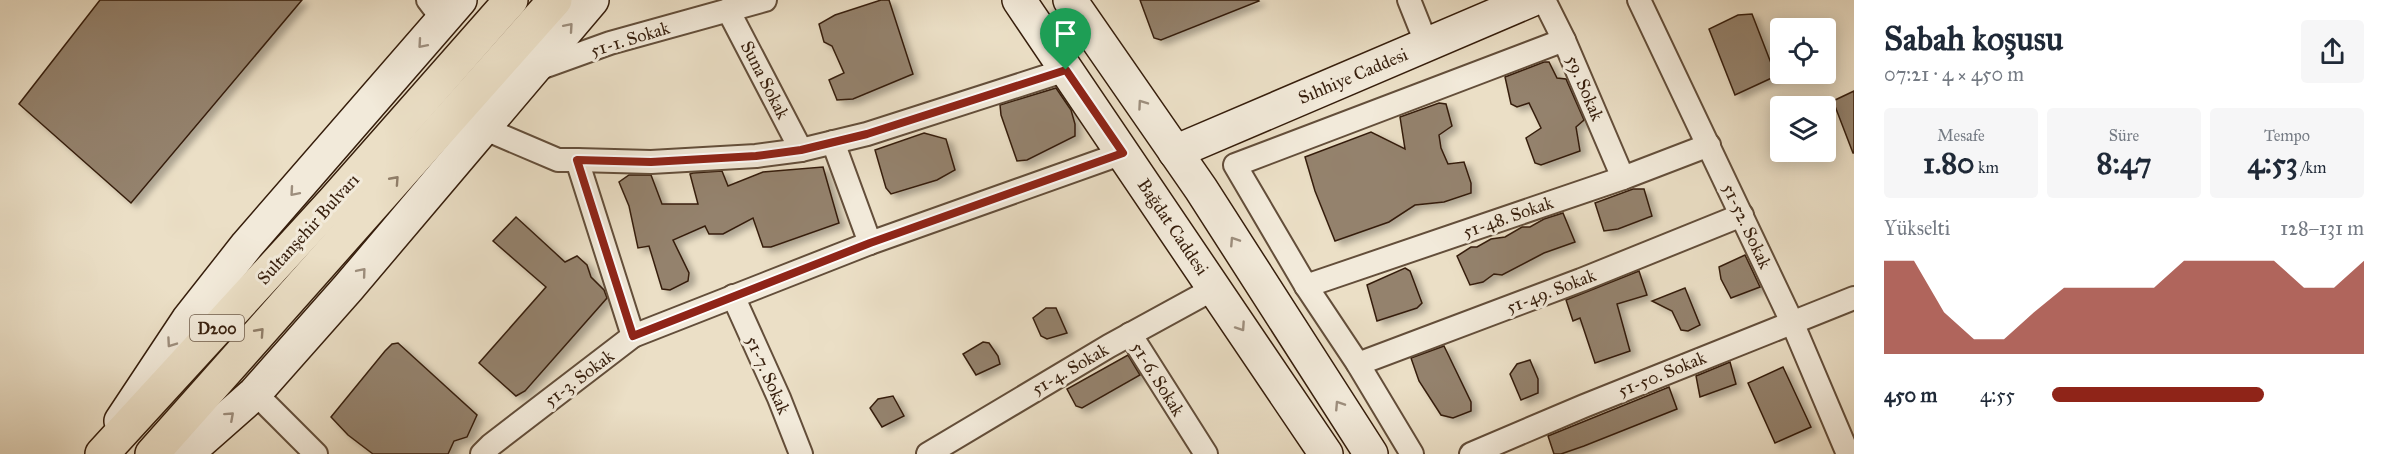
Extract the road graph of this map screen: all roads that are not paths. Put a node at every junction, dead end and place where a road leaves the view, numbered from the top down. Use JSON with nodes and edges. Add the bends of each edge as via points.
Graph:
{"nodes":[{"id":1,"x":511,"y":0,"type":"edge"},
{"id":2,"x":555,"y":0,"type":"edge"},
{"id":3,"x":592,"y":0,"type":"edge"},
{"id":4,"x":765,"y":0,"type":"edge"},
{"id":5,"x":1019,"y":0,"type":"edge"},
{"id":6,"x":1070,"y":0,"type":"edge"},
{"id":7,"x":1408,"y":0,"type":"edge"},
{"id":8,"x":1531,"y":0,"type":"edge"},
{"id":9,"x":1544,"y":0,"type":"edge"},
{"id":10,"x":1639,"y":0,"type":"edge"},
{"id":11,"x":443,"y":7,"type":"edge"},
{"id":12,"x":729,"y":10,"type":"junction"},
{"id":13,"x":1564,"y":40,"type":"junction"},
{"id":14,"x":1427,"y":45,"type":"junction"},
{"id":15,"x":1066,"y":70,"type":"junction"},
{"id":16,"x":531,"y":72,"type":"junction"},
{"id":17,"x":483,"y":128,"type":"junction"},
{"id":18,"x":833,"y":142,"type":"junction"},
{"id":19,"x":1709,"y":145,"type":"junction"},
{"id":20,"x":801,"y":150,"type":"junction"},
{"id":21,"x":1175,"y":152,"type":"junction"},
{"id":22,"x":1123,"y":153,"type":"junction"},
{"id":23,"x":577,"y":160,"type":"junction"},
{"id":24,"x":1623,"y":178,"type":"junction"},
{"id":25,"x":344,"y":213,"type":"junction"},
{"id":26,"x":1742,"y":215,"type":"junction"},
{"id":27,"x":870,"y":243,"type":"junction"},
{"id":28,"x":1306,"y":286,"type":"junction"},
{"id":29,"x":1215,"y":288,"type":"junction"},
{"id":30,"x":733,"y":296,"type":"junction"},
{"id":31,"x":1854,"y":298,"type":"edge"},
{"id":32,"x":1792,"y":322,"type":"junction"},
{"id":33,"x":1130,"y":334,"type":"junction"},
{"id":34,"x":633,"y":336,"type":"junction"},
{"id":35,"x":1358,"y":364,"type":"junction"},
{"id":36,"x":255,"y":393,"type":"junction"},
{"id":37,"x":101,"y":454,"type":"edge"},
{"id":38,"x":152,"y":454,"type":"edge"},
{"id":39,"x":186,"y":454,"type":"edge"},
{"id":40,"x":316,"y":454,"type":"edge"},
{"id":41,"x":482,"y":454,"type":"edge"},
{"id":42,"x":801,"y":454,"type":"edge"},
{"id":43,"x":928,"y":454,"type":"edge"},
{"id":44,"x":1206,"y":454,"type":"edge"},
{"id":45,"x":1326,"y":454,"type":"edge"},
{"id":46,"x":1371,"y":454,"type":"edge"},
{"id":47,"x":1412,"y":454,"type":"edge"},
{"id":48,"x":1471,"y":454,"type":"edge"},
{"id":49,"x":1848,"y":454,"type":"edge"}],
"edges":[{"from":1,"to":25,"type":"highway","name":"Sultanşehir Bulvarı","number":"D200"},
{"from":25,"to":2,"type":"highway","name":"Sultanşehir Bulvarı","number":"D200","one_way":true},
{"from":16,"to":3,"type":"main road","one_way":true},
{"from":4,"to":12,"type":"street","name":"51-1. Sokak"},
{"from":5,"to":15,"type":"main road","name":"Bağdat Caddesi"},
{"from":21,"to":6,"type":"main road","one_way":true},
{"from":7,"to":14,"type":"street"},
{"from":8,"to":14,"type":"main road","name":"Sıhhiye Caddesi"},
{"from":9,"to":13,"type":"street","name":"59. Sokak"},
{"from":10,"to":19,"type":"street","name":"51-52. Sokak"},
{"from":11,"to":37,"type":"main road","one_way":true,"via":[[205,298],[148,376]]},
{"from":12,"to":16,"type":"street","name":"51-1. Sokak","via":[[610,43]]},
{"from":12,"to":20,"type":"street","name":"Suna Sokak"},
{"from":13,"to":24,"type":"street","name":"59. Sokak"},
{"from":13,"to":28,"type":"street","via":[[1235,165]]},
{"from":14,"to":21,"type":"main road","name":"Sıhhiye Caddesi"},
{"from":15,"to":18,"type":"street"},
{"from":15,"to":22,"type":"main road","name":"Bağdat Caddesi"},
{"from":16,"to":17,"type":"main road"},
{"from":17,"to":23,"type":"street","via":[[558,160]]},
{"from":36,"to":17,"type":"main road","one_way":true},
{"from":18,"to":20,"type":"street"},
{"from":18,"to":27,"type":"street"},
{"from":19,"to":24,"type":"street","name":"51-48. Sokak"},
{"from":19,"to":26,"type":"street","name":"51-52. Sokak"},
{"from":20,"to":23,"type":"street","via":[[651,162]]},
{"from":46,"to":21,"type":"main road","one_way":true},
{"from":22,"to":27,"type":"street","name":"51-3. Sokak"},
{"from":22,"to":29,"type":"main road","name":"Bağdat Caddesi"},
{"from":23,"to":34,"type":"street"},
{"from":24,"to":28,"type":"street","name":"51-48. Sokak"},
{"from":25,"to":37,"type":"highway","name":"Sultanşehir Bulvarı","number":"D200"},
{"from":38,"to":25,"type":"highway","name":"Sultanşehir Bulvarı","number":"D200","one_way":true},
{"from":26,"to":32,"type":"street","name":"51-52. Sokak"},
{"from":26,"to":35,"type":"street","name":"51-49. Sokak"},
{"from":27,"to":30,"type":"street","name":"51-3. Sokak"},
{"from":28,"to":35,"type":"street"},
{"from":29,"to":33,"type":"street","name":"51-4. Sokak"},
{"from":29,"to":45,"type":"main road","name":"Bağdat Caddesi","one_way":true},
{"from":30,"to":34,"type":"street","name":"51-3. Sokak"},
{"from":30,"to":42,"type":"street","name":"51-7. Sokak"},
{"from":31,"to":32,"type":"street","name":"51-50. Sokak"},
{"from":32,"to":48,"type":"street","name":"51-50. Sokak"},
{"from":32,"to":49,"type":"street","name":"51-52. Sokak"},
{"from":33,"to":43,"type":"street","name":"51-4. Sokak"},
{"from":33,"to":44,"type":"street","name":"51-6. Sokak"},
{"from":34,"to":41,"type":"street","name":"51-3. Sokak"},
{"from":35,"to":47,"type":"street"},
{"from":39,"to":36,"type":"main road","one_way":true},
{"from":36,"to":40,"type":"street"}]}
